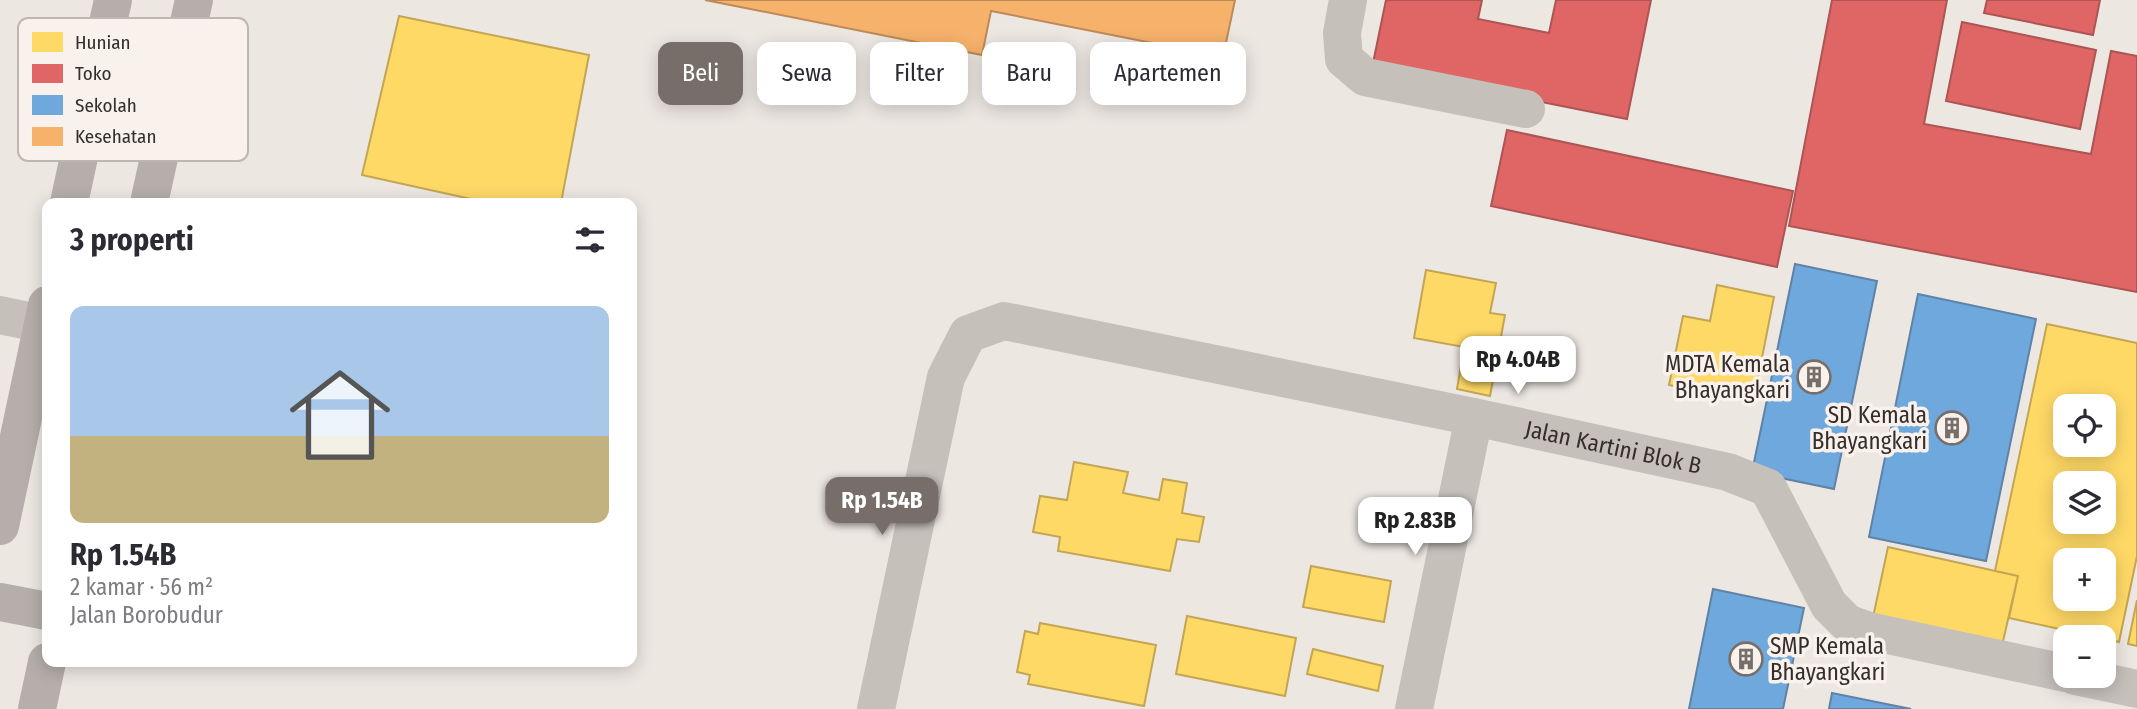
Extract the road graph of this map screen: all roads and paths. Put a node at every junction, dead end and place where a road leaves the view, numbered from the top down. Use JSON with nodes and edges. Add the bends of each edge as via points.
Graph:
{"nodes":[{"id":1,"x":113,"y":0,"type":"edge"},
{"id":2,"x":194,"y":0,"type":"edge"},
{"id":3,"x":1348,"y":0,"type":"edge"},
{"id":4,"x":109,"y":18,"type":"edge"},
{"id":5,"x":190,"y":18,"type":"edge"},
{"id":6,"x":1526,"y":109,"type":"dead end"},
{"id":7,"x":78,"y":161,"type":"edge"},
{"id":8,"x":158,"y":161,"type":"edge"},
{"id":9,"x":70,"y":198,"type":"edge"},
{"id":10,"x":150,"y":198,"type":"edge"},
{"id":11,"x":0,"y":315,"type":"edge"},
{"id":12,"x":42,"y":315,"type":"edge"},
{"id":13,"x":42,"y":329,"type":"edge"},
{"id":14,"x":1474,"y":417,"type":"junction"},
{"id":15,"x":0,"y":526,"type":"edge"},
{"id":16,"x":0,"y":602,"type":"edge"},
{"id":17,"x":42,"y":610,"type":"edge"},
{"id":18,"x":46,"y":667,"type":"edge"},
{"id":19,"x":2053,"y":670,"type":"edge"},
{"id":20,"x":2109,"y":688,"type":"edge"},
{"id":21,"x":2129,"y":695,"type":"edge"},
{"id":22,"x":37,"y":709,"type":"edge"},
{"id":23,"x":876,"y":709,"type":"edge"},
{"id":24,"x":1414,"y":709,"type":"edge"}],
"edges":[{"from":1,"to":4,"type":"main road"},
{"from":2,"to":5,"type":"main road"},
{"from":3,"to":6,"type":"street","via":[[1342,33],[1344,59],[1365,77]]},
{"from":7,"to":9,"type":"main road"},
{"from":8,"to":10,"type":"main road"},
{"from":11,"to":12,"type":"street"},
{"from":13,"to":15,"type":"main road"},
{"from":14,"to":19,"type":"street","name":"Jalan Kartini Blok B","via":[[1728,472],[1768,488],[1829,605],[1847,623]]},
{"from":14,"to":23,"type":"street","name":"Jalan Kartini Blok B","via":[[1004,321],[968,334],[946,377]]},
{"from":14,"to":24,"type":"street"},
{"from":16,"to":17,"type":"main road"},
{"from":18,"to":22,"type":"main road"},
{"from":20,"to":21,"type":"street"}]}
